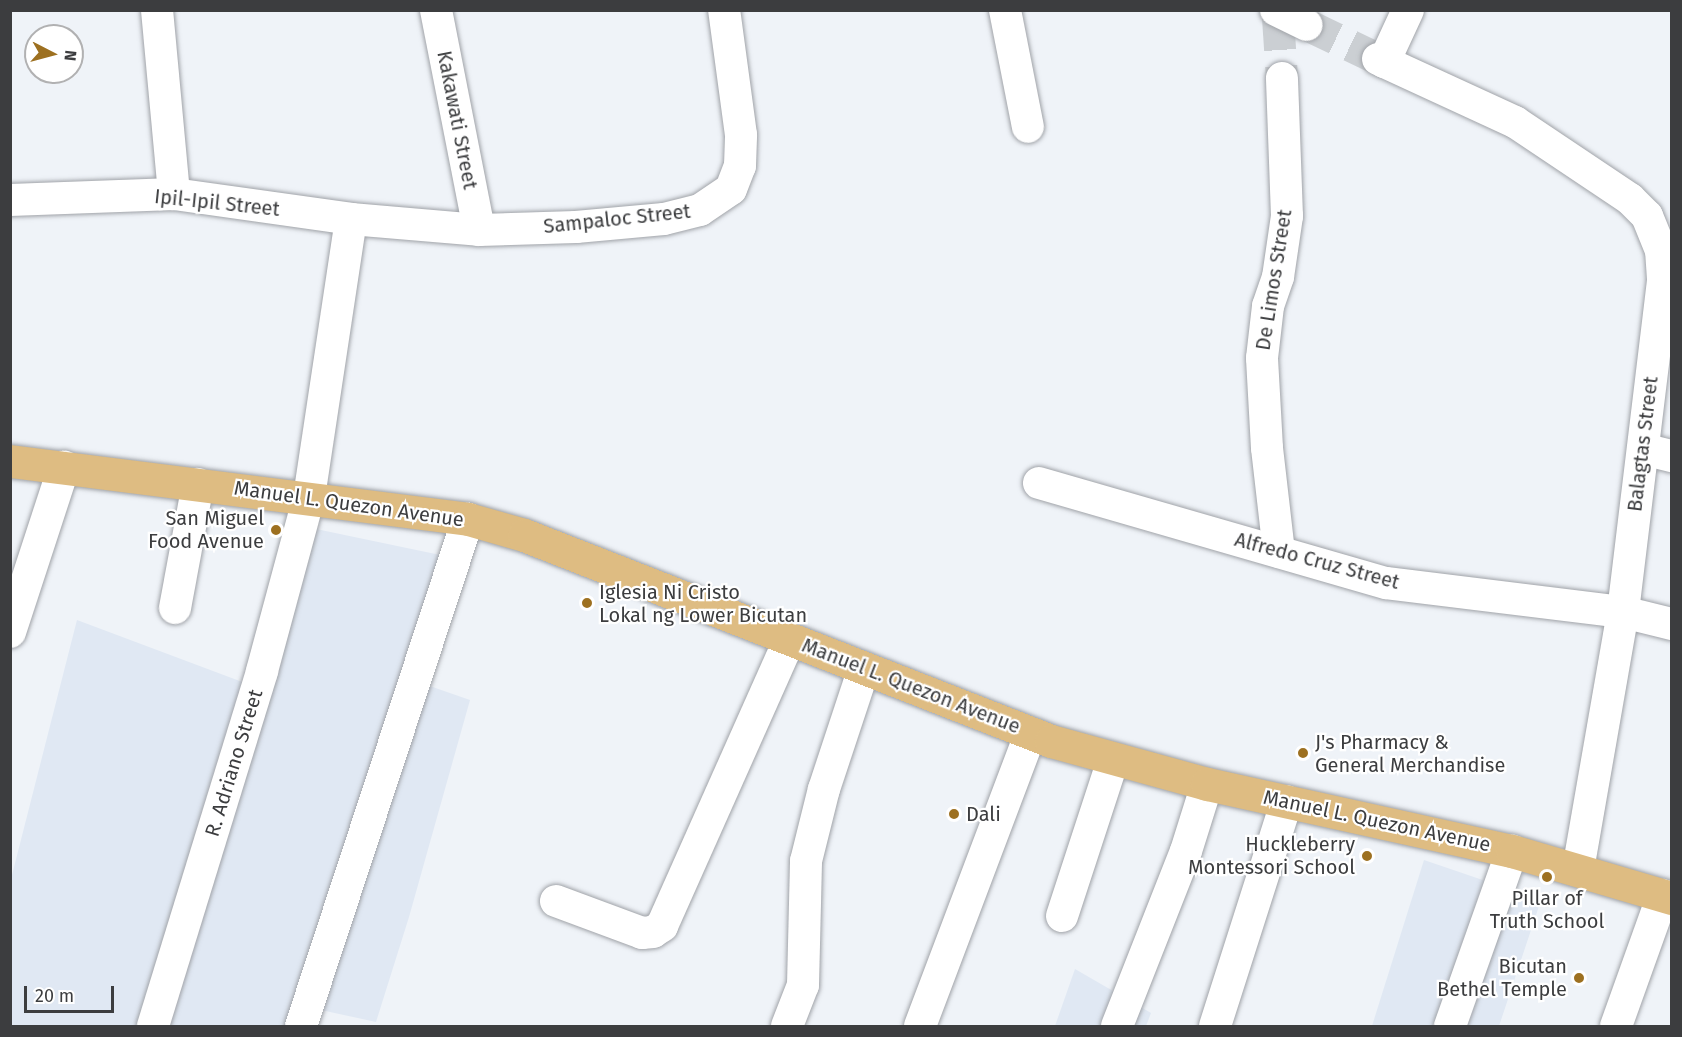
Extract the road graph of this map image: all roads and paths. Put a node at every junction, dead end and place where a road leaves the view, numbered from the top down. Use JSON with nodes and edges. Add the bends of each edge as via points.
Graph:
{"nodes":[{"id":1,"x":157,"y":10,"type":"edge"},
{"id":2,"x":436,"y":10,"type":"edge"},
{"id":3,"x":724,"y":10,"type":"edge"},
{"id":4,"x":1005,"y":10,"type":"edge"},
{"id":5,"x":1408,"y":10,"type":"edge"},
{"id":6,"x":1282,"y":78,"type":"tunnel mouth"},
{"id":7,"x":1028,"y":126,"type":"dead end"},
{"id":8,"x":174,"y":194,"type":"junction"},
{"id":9,"x":10,"y":200,"type":"edge"},
{"id":10,"x":351,"y":219,"type":"junction"},
{"id":11,"x":478,"y":230,"type":"junction"},
{"id":12,"x":1657,"y":452,"type":"edge"},
{"id":13,"x":10,"y":460,"type":"edge"},
{"id":14,"x":64,"y":467,"type":"junction"},
{"id":15,"x":1039,"y":483,"type":"dead end"},
{"id":16,"x":198,"y":484,"type":"junction"},
{"id":17,"x":309,"y":497,"type":"junction"},
{"id":18,"x":468,"y":519,"type":"junction"},
{"id":19,"x":1279,"y":552,"type":"junction"},
{"id":20,"x":175,"y":608,"type":"dead end"},
{"id":21,"x":1623,"y":612,"type":"junction"},
{"id":22,"x":1671,"y":624,"type":"edge"},
{"id":23,"x":10,"y":632,"type":"edge"},
{"id":24,"x":790,"y":639,"type":"junction"},
{"id":25,"x":864,"y":669,"type":"junction"},
{"id":26,"x":1032,"y":733,"type":"junction"},
{"id":27,"x":1113,"y":760,"type":"junction"},
{"id":28,"x":1208,"y":784,"type":"junction"},
{"id":29,"x":1287,"y":801,"type":"junction"},
{"id":30,"x":1512,"y":851,"type":"junction"},
{"id":31,"x":1578,"y":870,"type":"junction"},
{"id":32,"x":1667,"y":897,"type":"edge"},
{"id":33,"x":556,"y":901,"type":"dead end"},
{"id":34,"x":1062,"y":916,"type":"dead end"},
{"id":35,"x":153,"y":1026,"type":"edge"},
{"id":36,"x":301,"y":1026,"type":"edge"},
{"id":37,"x":787,"y":1026,"type":"edge"},
{"id":38,"x":920,"y":1026,"type":"edge"},
{"id":39,"x":1117,"y":1026,"type":"edge"},
{"id":40,"x":1215,"y":1026,"type":"edge"},
{"id":41,"x":1450,"y":1026,"type":"edge"},
{"id":42,"x":1616,"y":1026,"type":"edge"}],
"edges":[{"from":1,"to":8,"type":"street"},
{"from":2,"to":11,"type":"street","name":"Kakawati Street"},
{"from":3,"to":11,"type":"street","name":"Sampaloc Street","via":[[741,135],[740,166],[730,189],[700,210],[664,219]]},
{"from":4,"to":7,"type":"street"},
{"from":5,"to":12,"type":"street","name":"Balagtas Street","via":[[1381,60],[1515,122],[1630,198],[1647,216],[1661,250],[1663,281]]},
{"from":6,"to":19,"type":"street","name":"De Limos Street","via":[[1287,216],[1278,277],[1268,306],[1262,358]]},
{"from":8,"to":9,"type":"street","name":"Ipil-Ipil Street"},
{"from":8,"to":10,"type":"street","name":"Ipil-Ipil Street"},
{"from":10,"to":11,"type":"street","name":"Sampaloc Street"},
{"from":10,"to":17,"type":"street","name":"R. Adriano Street"},
{"from":12,"to":21,"type":"street","name":"Balagtas Street"},
{"from":13,"to":14,"type":"main road","name":"Manuel L. Quezon Avenue"},
{"from":14,"to":16,"type":"main road","name":"Manuel L. Quezon Avenue"},
{"from":14,"to":23,"type":"street"},
{"from":15,"to":19,"type":"street","name":"Alfredo Cruz Street"},
{"from":16,"to":17,"type":"main road","name":"Manuel L. Quezon Avenue"},
{"from":16,"to":20,"type":"street"},
{"from":17,"to":18,"type":"main road","name":"Manuel L. Quezon Avenue"},
{"from":17,"to":35,"type":"street","name":"R. Adriano Street","via":[[262,671]]},
{"from":18,"to":24,"type":"main road","name":"Manuel L. Quezon Avenue","via":[[524,535]]},
{"from":18,"to":36,"type":"street"},
{"from":19,"to":21,"type":"street","name":"Alfredo Cruz Street","via":[[1386,583]]},
{"from":21,"to":22,"type":"street","name":"Alfredo Cruz Street"},
{"from":21,"to":31,"type":"street","name":"Balagtas Street"},
{"from":24,"to":25,"type":"main road","name":"Manuel L. Quezon Avenue"},
{"from":24,"to":33,"type":"street","via":[[662,926],[642,933]]},
{"from":25,"to":26,"type":"main road","name":"Manuel L. Quezon Avenue"},
{"from":25,"to":37,"type":"street","via":[[824,789],[806,861],[803,985]]},
{"from":26,"to":27,"type":"main road","name":"Manuel L. Quezon Avenue"},
{"from":26,"to":38,"type":"street"},
{"from":27,"to":28,"type":"main road","name":"Manuel L. Quezon Avenue"},
{"from":27,"to":34,"type":"street"},
{"from":28,"to":29,"type":"main road","name":"Manuel L. Quezon Avenue"},
{"from":28,"to":39,"type":"street"},
{"from":29,"to":30,"type":"main road","name":"Manuel L. Quezon Avenue"},
{"from":29,"to":40,"type":"street"},
{"from":30,"to":31,"type":"main road","name":"Manuel L. Quezon Avenue"},
{"from":30,"to":41,"type":"street"},
{"from":31,"to":32,"type":"main road","name":"Manuel L. Quezon Avenue"},
{"from":32,"to":42,"type":"street"}]}
